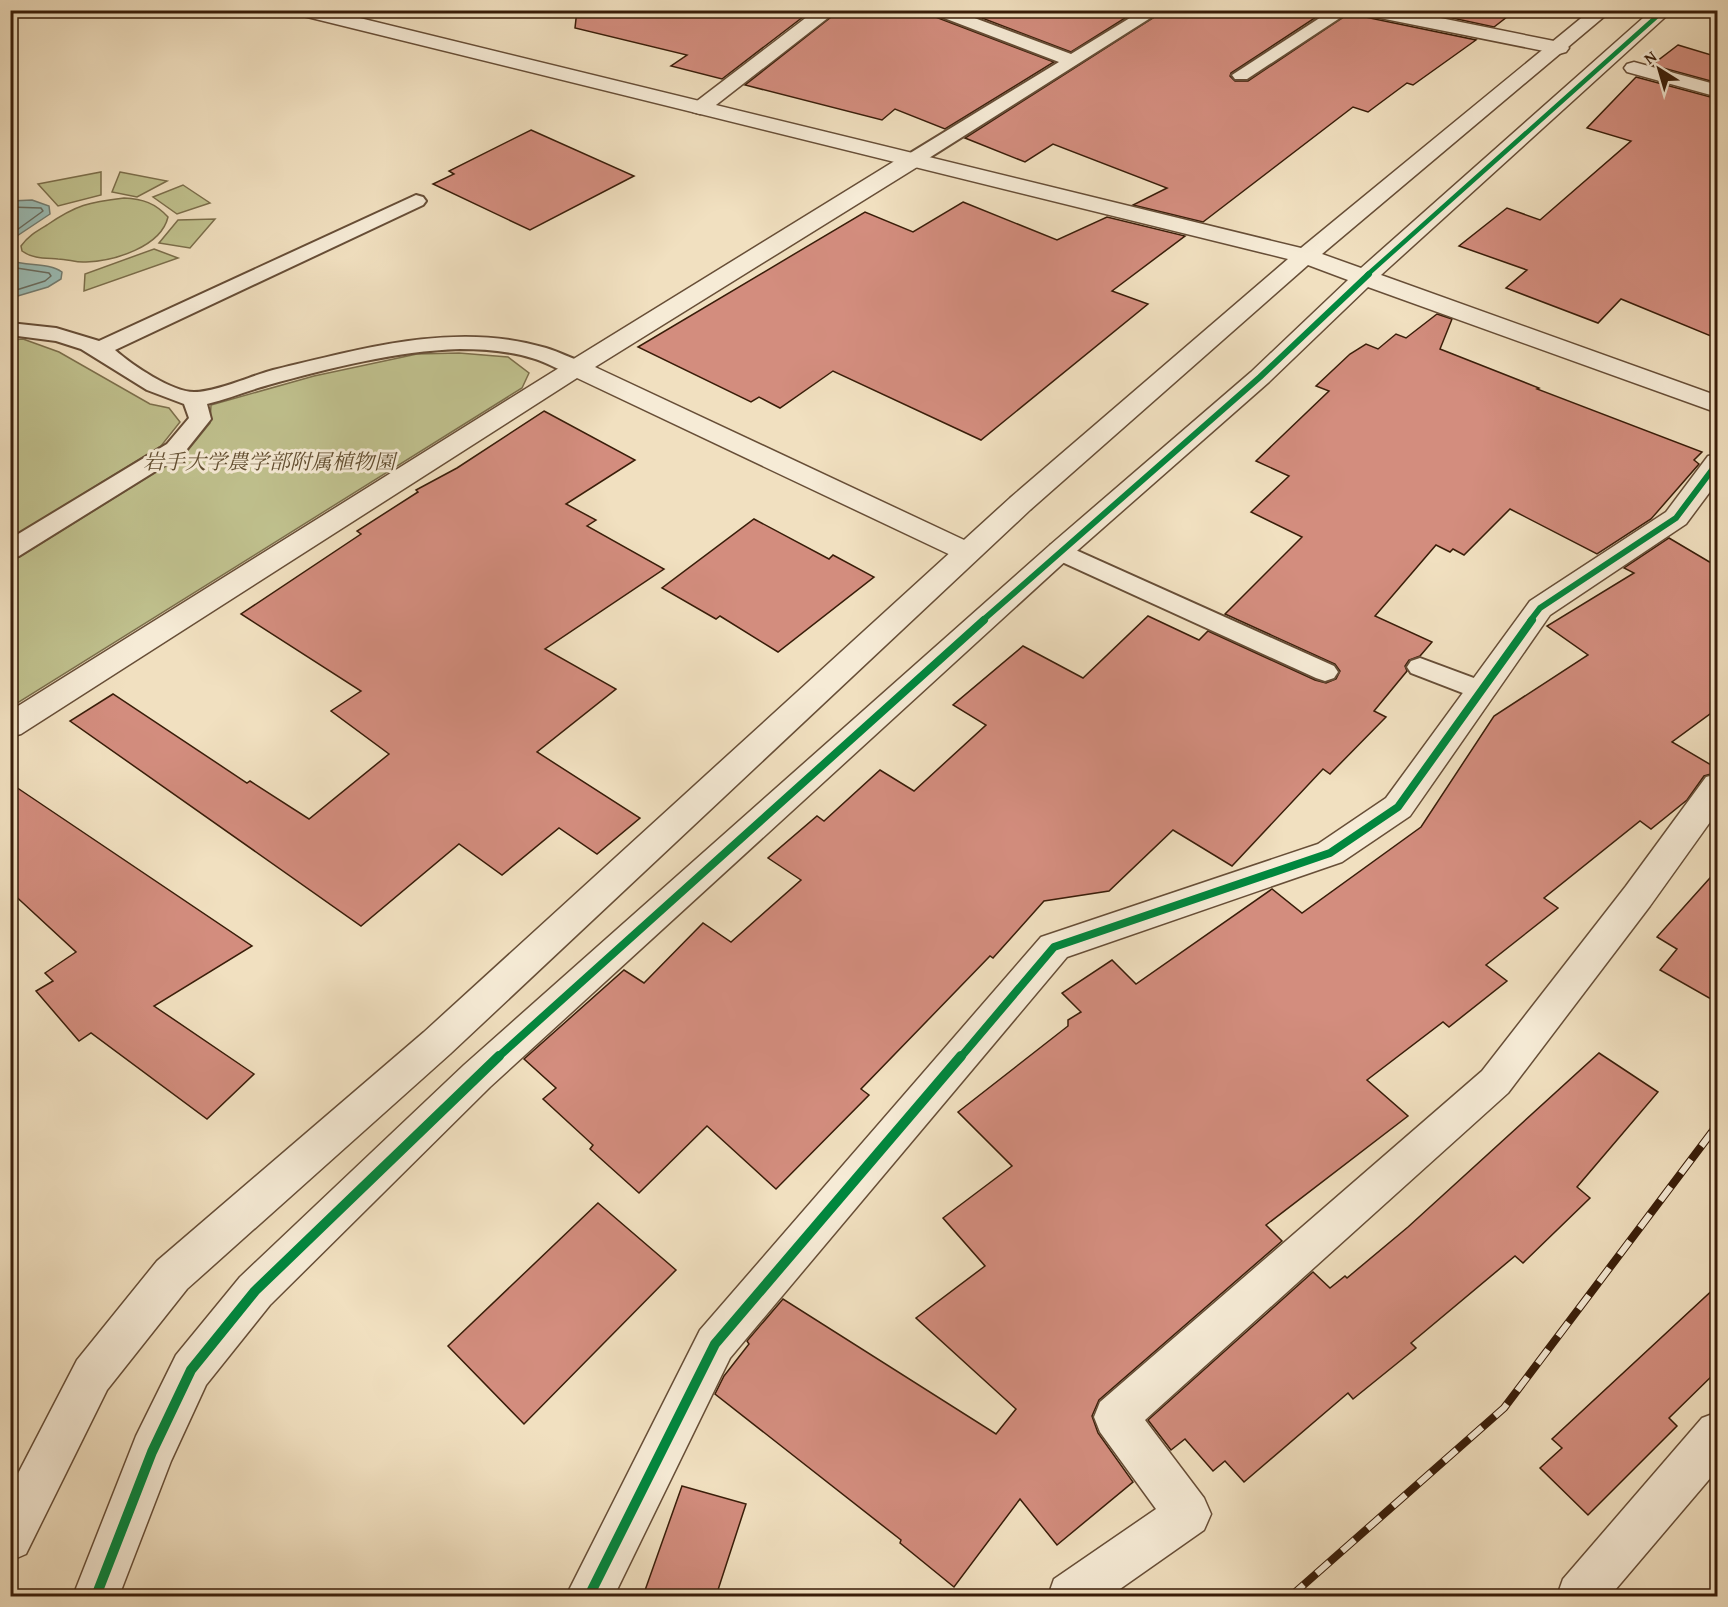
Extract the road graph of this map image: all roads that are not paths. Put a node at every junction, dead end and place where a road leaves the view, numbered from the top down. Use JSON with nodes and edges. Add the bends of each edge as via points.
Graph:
{"nodes":[{"id":1,"x":302,"y":10,"type":"edge"},
{"id":2,"x":829,"y":10,"type":"edge"},
{"id":3,"x":937,"y":10,"type":"edge"},
{"id":4,"x":1155,"y":10,"type":"edge"},
{"id":5,"x":1344,"y":10,"type":"edge"},
{"id":6,"x":1370,"y":10,"type":"edge"},
{"id":7,"x":1604,"y":10,"type":"edge"},
{"id":8,"x":1664,"y":10,"type":"edge"},
{"id":9,"x":1559,"y":48,"type":"junction"},
{"id":10,"x":1073,"y":61,"type":"junction"},
{"id":11,"x":1634,"y":68,"type":"dead end"},
{"id":12,"x":1241,"y":75,"type":"dead end"},
{"id":13,"x":1718,"y":91,"type":"edge"},
{"id":14,"x":700,"y":108,"type":"junction"},
{"id":15,"x":914,"y":159,"type":"junction"},
{"id":16,"x":416,"y":201,"type":"dead end"},
{"id":17,"x":1305,"y":256,"type":"junction"},
{"id":18,"x":1365,"y":278,"type":"junction"},
{"id":19,"x":10,"y":329,"type":"edge"},
{"id":20,"x":100,"y":349,"type":"junction"},
{"id":21,"x":576,"y":368,"type":"junction"},
{"id":22,"x":194,"y":399,"type":"junction"},
{"id":23,"x":1718,"y":405,"type":"edge"},
{"id":24,"x":1718,"y":462,"type":"edge"},
{"id":25,"x":10,"y":550,"type":"edge"},
{"id":26,"x":1060,"y":551,"type":"junction"},
{"id":27,"x":966,"y":552,"type":"junction"},
{"id":28,"x":1420,"y":668,"type":"dead end"},
{"id":29,"x":1325,"y":672,"type":"dead end"},
{"id":30,"x":1481,"y":691,"type":"junction"},
{"id":31,"x":10,"y":726,"type":"edge"},
{"id":32,"x":1718,"y":786,"type":"edge"},
{"id":33,"x":1718,"y":1434,"type":"edge"},
{"id":34,"x":12,"y":1530,"type":"edge"},
{"id":35,"x":96,"y":1596,"type":"edge"},
{"id":36,"x":589,"y":1596,"type":"edge"},
{"id":37,"x":1071,"y":1596,"type":"edge"},
{"id":38,"x":1580,"y":1596,"type":"edge"}],
"edges":[{"from":1,"to":14,"type":"street"},
{"from":2,"to":14,"type":"street"},
{"from":3,"to":10,"type":"lane"},
{"from":4,"to":10,"type":"lane"},
{"from":5,"to":12,"type":"lane"},
{"from":6,"to":9,"type":"street"},
{"from":7,"to":9,"type":"street"},
{"from":8,"to":18,"type":"street"},
{"from":9,"to":17,"type":"street"},
{"from":10,"to":15,"type":"lane"},
{"from":11,"to":13,"type":"street"},
{"from":14,"to":15,"type":"street"},
{"from":15,"to":17,"type":"street"},
{"from":15,"to":21,"type":"street"},
{"from":16,"to":20,"type":"lane"},
{"from":17,"to":18,"type":"street"},
{"from":17,"to":27,"type":"street"},
{"from":18,"to":23,"type":"street"},
{"from":18,"to":26,"type":"street","via":[[1260,377]]},
{"from":19,"to":20,"type":"lane","via":[[40,332]]},
{"from":20,"to":22,"type":"lane","via":[[142,379]]},
{"from":21,"to":22,"type":"lane","via":[[559,358],[524,349],[473,342],[436,344],[298,371]]},
{"from":21,"to":27,"type":"street"},
{"from":21,"to":31,"type":"street"},
{"from":22,"to":25,"type":"lane","via":[[200,419],[175,449]]},
{"from":24,"to":30,"type":"street","via":[[1676,518],[1540,609]]},
{"from":26,"to":29,"type":"lane"},
{"from":26,"to":35,"type":"street","via":[[477,1076],[255,1291],[191,1370],[152,1452]]},
{"from":27,"to":34,"type":"street","via":[[436,1043],[172,1275],[92,1375]]},
{"from":28,"to":30,"type":"lane"},
{"from":30,"to":36,"type":"street","via":[[1398,807],[1330,853],[1054,946],[715,1344]]},
{"from":32,"to":37,"type":"street","via":[[1496,1082],[1116,1417],[1188,1514]]},
{"from":33,"to":38,"type":"street"}]}
